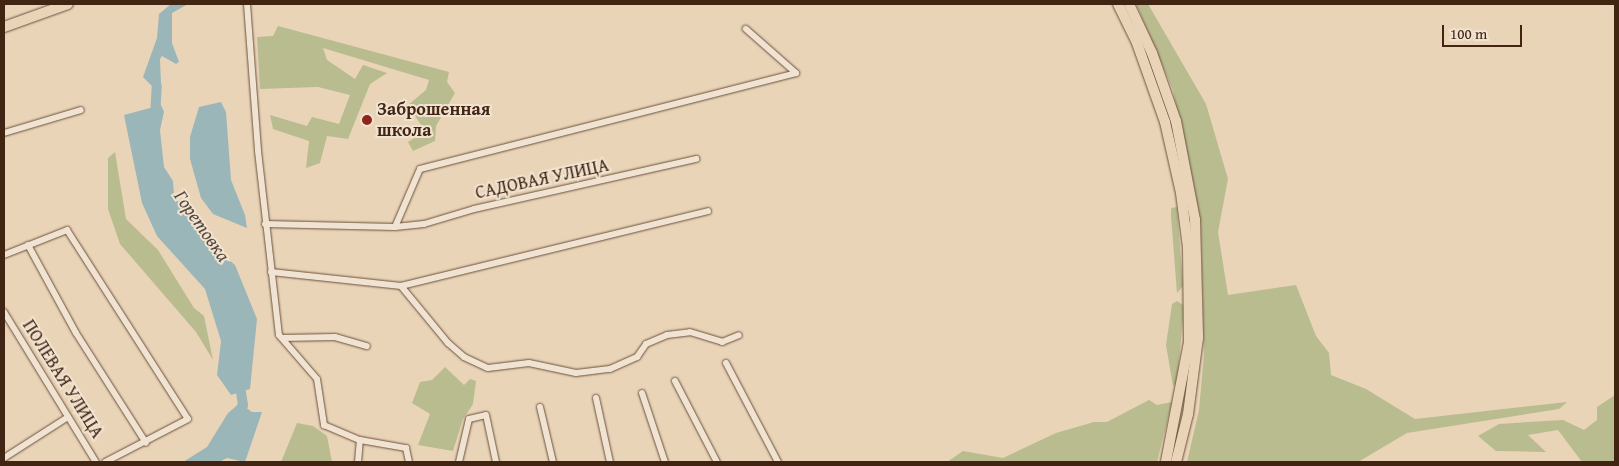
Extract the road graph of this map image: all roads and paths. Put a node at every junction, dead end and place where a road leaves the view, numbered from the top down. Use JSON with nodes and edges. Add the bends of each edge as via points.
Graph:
{"nodes":[{"id":1,"x":68,"y":4,"type":"edge"},
{"id":2,"x":247,"y":4,"type":"edge"},
{"id":3,"x":1118,"y":4,"type":"edge"},
{"id":4,"x":1130,"y":4,"type":"edge"},
{"id":5,"x":4,"y":28,"type":"edge"},
{"id":6,"x":746,"y":29,"type":"dead end"},
{"id":7,"x":81,"y":110,"type":"dead end"},
{"id":8,"x":4,"y":133,"type":"edge"},
{"id":9,"x":696,"y":160,"type":"dead end"},
{"id":10,"x":708,"y":211,"type":"dead end"},
{"id":11,"x":265,"y":224,"type":"junction"},
{"id":12,"x":395,"y":227,"type":"junction"},
{"id":13,"x":28,"y":245,"type":"junction"},
{"id":14,"x":4,"y":255,"type":"edge"},
{"id":15,"x":272,"y":272,"type":"junction"},
{"id":16,"x":401,"y":286,"type":"junction"},
{"id":17,"x":4,"y":312,"type":"edge"},
{"id":18,"x":739,"y":335,"type":"dead end"},
{"id":19,"x":282,"y":338,"type":"junction"},
{"id":20,"x":367,"y":346,"type":"dead end"},
{"id":21,"x":726,"y":363,"type":"dead end"},
{"id":22,"x":675,"y":381,"type":"dead end"},
{"id":23,"x":642,"y":393,"type":"dead end"},
{"id":24,"x":596,"y":398,"type":"dead end"},
{"id":25,"x":540,"y":408,"type":"dead end"},
{"id":26,"x":68,"y":417,"type":"junction"},
{"id":27,"x":360,"y":440,"type":"junction"},
{"id":28,"x":146,"y":443,"type":"junction"},
{"id":29,"x":4,"y":458,"type":"edge"},
{"id":30,"x":96,"y":462,"type":"edge"},
{"id":31,"x":105,"y":462,"type":"edge"},
{"id":32,"x":358,"y":462,"type":"edge"},
{"id":33,"x":408,"y":462,"type":"edge"},
{"id":34,"x":460,"y":462,"type":"edge"},
{"id":35,"x":496,"y":462,"type":"edge"},
{"id":36,"x":553,"y":462,"type":"edge"},
{"id":37,"x":610,"y":462,"type":"edge"},
{"id":38,"x":665,"y":462,"type":"edge"},
{"id":39,"x":717,"y":462,"type":"edge"},
{"id":40,"x":778,"y":462,"type":"edge"},
{"id":41,"x":1166,"y":462,"type":"edge"},
{"id":42,"x":1176,"y":462,"type":"edge"}],
"edges":[{"from":1,"to":5,"type":"main road"},
{"from":2,"to":11,"type":"street"},
{"from":3,"to":41,"type":"main road","via":[[1137,43],[1165,122],[1181,193],[1188,248],[1189,342]]},
{"from":4,"to":42,"type":"main road","via":[[1152,53],[1176,121],[1195,220],[1198,338],[1188,414]]},
{"from":6,"to":12,"type":"street","via":[[796,73],[420,169]]},
{"from":7,"to":8,"type":"street"},
{"from":9,"to":12,"type":"street","name":"САДОВАЯ УЛИЦА","via":[[474,209],[424,224]]},
{"from":10,"to":16,"type":"street"},
{"from":11,"to":12,"type":"street","name":"САДОВАЯ УЛИЦА"},
{"from":11,"to":15,"type":"street"},
{"from":13,"to":14,"type":"street"},
{"from":13,"to":28,"type":"street","via":[[76,333]]},
{"from":13,"to":28,"type":"street","via":[[67,230],[188,419]]},
{"from":15,"to":16,"type":"street"},
{"from":15,"to":19,"type":"street"},
{"from":16,"to":18,"type":"street","via":[[448,343],[464,357],[488,368],[529,363],[576,373],[610,369],[637,357],[646,344],[667,335],[690,332],[722,342]]},
{"from":17,"to":26,"type":"street","name":"ПОЛЕВАЯ УЛИЦА"},
{"from":19,"to":20,"type":"street","via":[[334,337]]},
{"from":19,"to":27,"type":"street","via":[[317,379],[324,425]]},
{"from":21,"to":40,"type":"street"},
{"from":22,"to":39,"type":"street"},
{"from":23,"to":38,"type":"street"},
{"from":24,"to":37,"type":"street"},
{"from":25,"to":36,"type":"street"},
{"from":26,"to":29,"type":"street"},
{"from":26,"to":30,"type":"street","name":"ПОЛЕВАЯ УЛИЦА"},
{"from":27,"to":32,"type":"street"},
{"from":27,"to":33,"type":"street","via":[[406,448]]},
{"from":28,"to":31,"type":"street"},
{"from":34,"to":35,"type":"street","via":[[469,419],[486,415]]}]}
